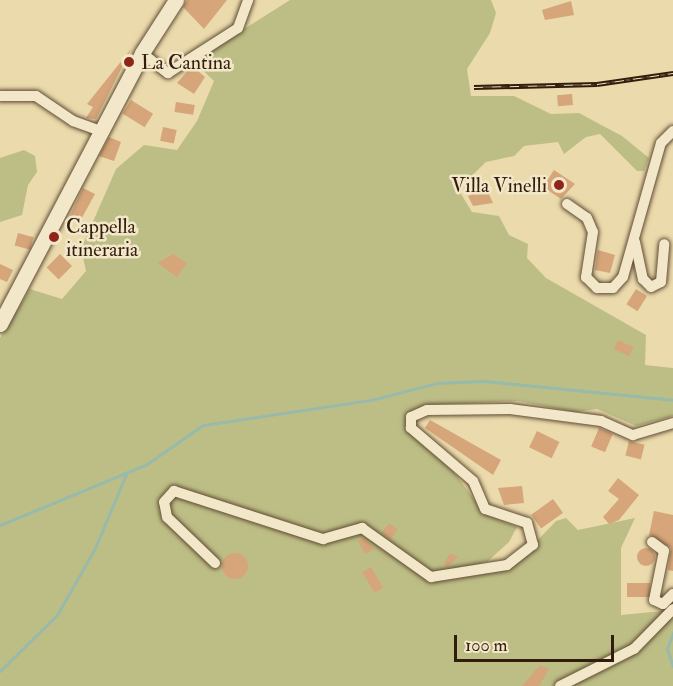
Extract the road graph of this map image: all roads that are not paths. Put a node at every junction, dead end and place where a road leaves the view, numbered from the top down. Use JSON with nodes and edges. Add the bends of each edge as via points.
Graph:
{"nodes":[{"id":1,"x":176,"y":0,"type":"edge"},
{"id":2,"x":248,"y":0,"type":"edge"},
{"id":3,"x":142,"y":53,"type":"junction"},
{"id":4,"x":0,"y":96,"type":"edge"},
{"id":5,"x":673,"y":131,"type":"edge"},
{"id":6,"x":104,"y":132,"type":"junction"},
{"id":7,"x":567,"y":204,"type":"dead end"},
{"id":8,"x":634,"y":239,"type":"junction"},
{"id":9,"x":664,"y":244,"type":"dead end"},
{"id":10,"x":0,"y":324,"type":"edge"},
{"id":11,"x":673,"y":423,"type":"edge"},
{"id":12,"x":652,"y":542,"type":"dead end"},
{"id":13,"x":215,"y":563,"type":"dead end"},
{"id":14,"x":673,"y":594,"type":"edge"},
{"id":15,"x":673,"y":609,"type":"edge"},
{"id":16,"x":560,"y":686,"type":"edge"}],
"edges":[{"from":1,"to":3,"type":"street"},
{"from":2,"to":3,"type":"street","via":[[238,27],[168,73]]},
{"from":3,"to":6,"type":"street"},
{"from":4,"to":6,"type":"street","via":[[36,96],[73,121]]},
{"from":5,"to":8,"type":"street","via":[[658,150]]},
{"from":6,"to":10,"type":"street"},
{"from":7,"to":8,"type":"street","via":[[591,225],[586,277],[597,288],[618,283]]},
{"from":8,"to":9,"type":"street","via":[[642,279],[651,287],[661,282]]},
{"from":11,"to":13,"type":"street","via":[[633,435],[601,421],[510,409],[428,410],[411,417],[411,428],[473,481],[485,509],[527,523],[533,545],[507,565],[431,577],[362,528],[323,538],[174,491],[164,502],[167,518]]},
{"from":12,"to":14,"type":"street","via":[[664,551],[654,600],[663,604]]},
{"from":15,"to":16,"type":"street","via":[[634,649]]}]}
